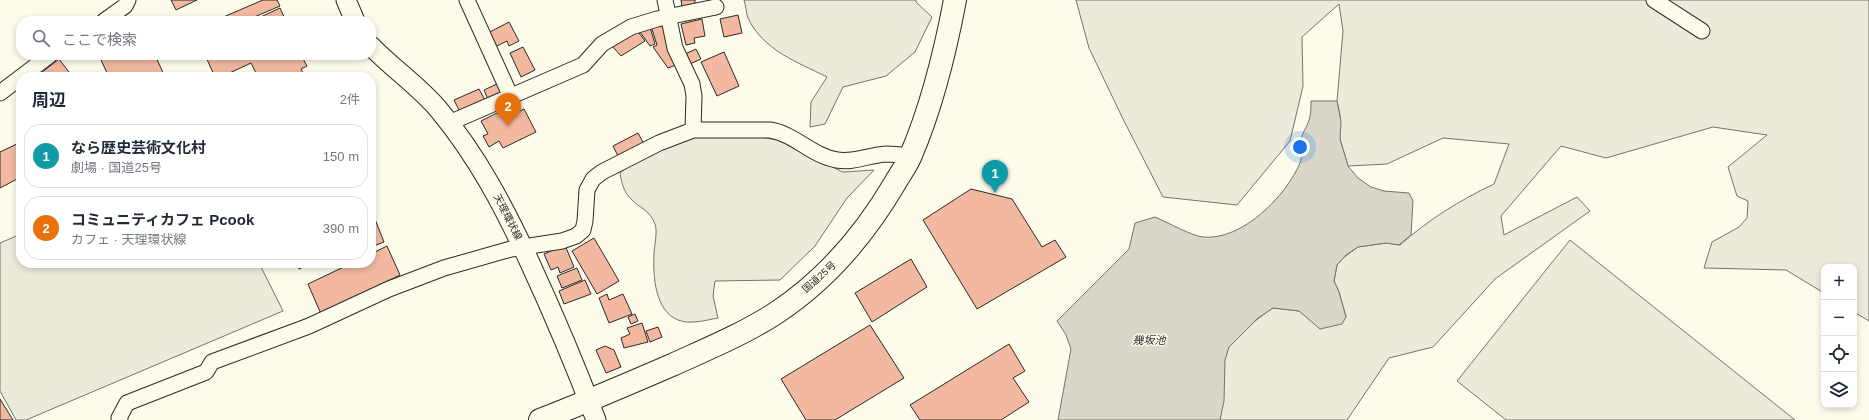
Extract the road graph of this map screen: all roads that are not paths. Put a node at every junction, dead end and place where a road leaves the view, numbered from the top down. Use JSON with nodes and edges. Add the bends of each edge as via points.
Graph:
{"nodes":[{"id":1,"x":128,"y":0,"type":"edge"},
{"id":2,"x":346,"y":0,"type":"edge"},
{"id":3,"x":467,"y":0,"type":"edge"},
{"id":4,"x":665,"y":0,"type":"edge"},
{"id":5,"x":955,"y":0,"type":"edge"},
{"id":6,"x":1654,"y":0,"type":"edge"},
{"id":7,"x":716,"y":7,"type":"dead end"},
{"id":8,"x":111,"y":16,"type":"edge"},
{"id":9,"x":353,"y":16,"type":"edge"},
{"id":10,"x":668,"y":17,"type":"junction"},
{"id":11,"x":1702,"y":31,"type":"dead end"},
{"id":12,"x":376,"y":50,"type":"edge"},
{"id":13,"x":43,"y":60,"type":"edge"},
{"id":14,"x":28,"y":72,"type":"edge"},
{"id":15,"x":16,"y":81,"type":"edge"},
{"id":16,"x":0,"y":93,"type":"edge"},
{"id":17,"x":511,"y":97,"type":"junction"},
{"id":18,"x":449,"y":123,"type":"junction"},
{"id":19,"x":693,"y":130,"type":"junction"},
{"id":20,"x":910,"y":156,"type":"junction"},
{"id":21,"x":523,"y":248,"type":"junction"},
{"id":22,"x":593,"y":411,"type":"edge"},
{"id":23,"x":120,"y":420,"type":"edge"},
{"id":24,"x":540,"y":420,"type":"edge"}],
"edges":[{"from":1,"to":8,"type":"street","via":[[125,6]]},
{"from":2,"to":9,"type":"main road"},
{"from":3,"to":17,"type":"street"},
{"from":4,"to":10,"type":"street"},
{"from":5,"to":20,"type":"highway","name":"国道25号","via":[[945,51],[928,109]]},
{"from":6,"to":11,"type":"street"},
{"from":7,"to":10,"type":"street"},
{"from":10,"to":17,"type":"street","via":[[631,27],[602,44],[582,65]]},
{"from":10,"to":19,"type":"street","via":[[675,48],[692,84]]},
{"from":12,"to":18,"type":"main road","name":"天理環状線","via":[[420,88]]},
{"from":13,"to":14,"type":"street"},
{"from":15,"to":16,"type":"street"},
{"from":17,"to":18,"type":"street"},
{"from":18,"to":21,"type":"main road","name":"天理環状線","via":[[500,199]]},
{"from":19,"to":20,"type":"street","via":[[780,131],[836,160],[857,160],[885,154]]},
{"from":19,"to":21,"type":"street","via":[[659,143],[593,179],[587,190],[583,230],[576,236]]},
{"from":20,"to":22,"type":"highway","name":"国道25号","via":[[878,213],[847,251],[810,286],[777,312],[740,334]]},
{"from":21,"to":22,"type":"main road","name":"天理環状線","via":[[548,301]]},
{"from":21,"to":23,"type":"street","via":[[444,268],[389,289],[309,326],[212,362],[206,372],[127,403]]},
{"from":22,"to":24,"type":"highway","name":"国道25号"}]}
